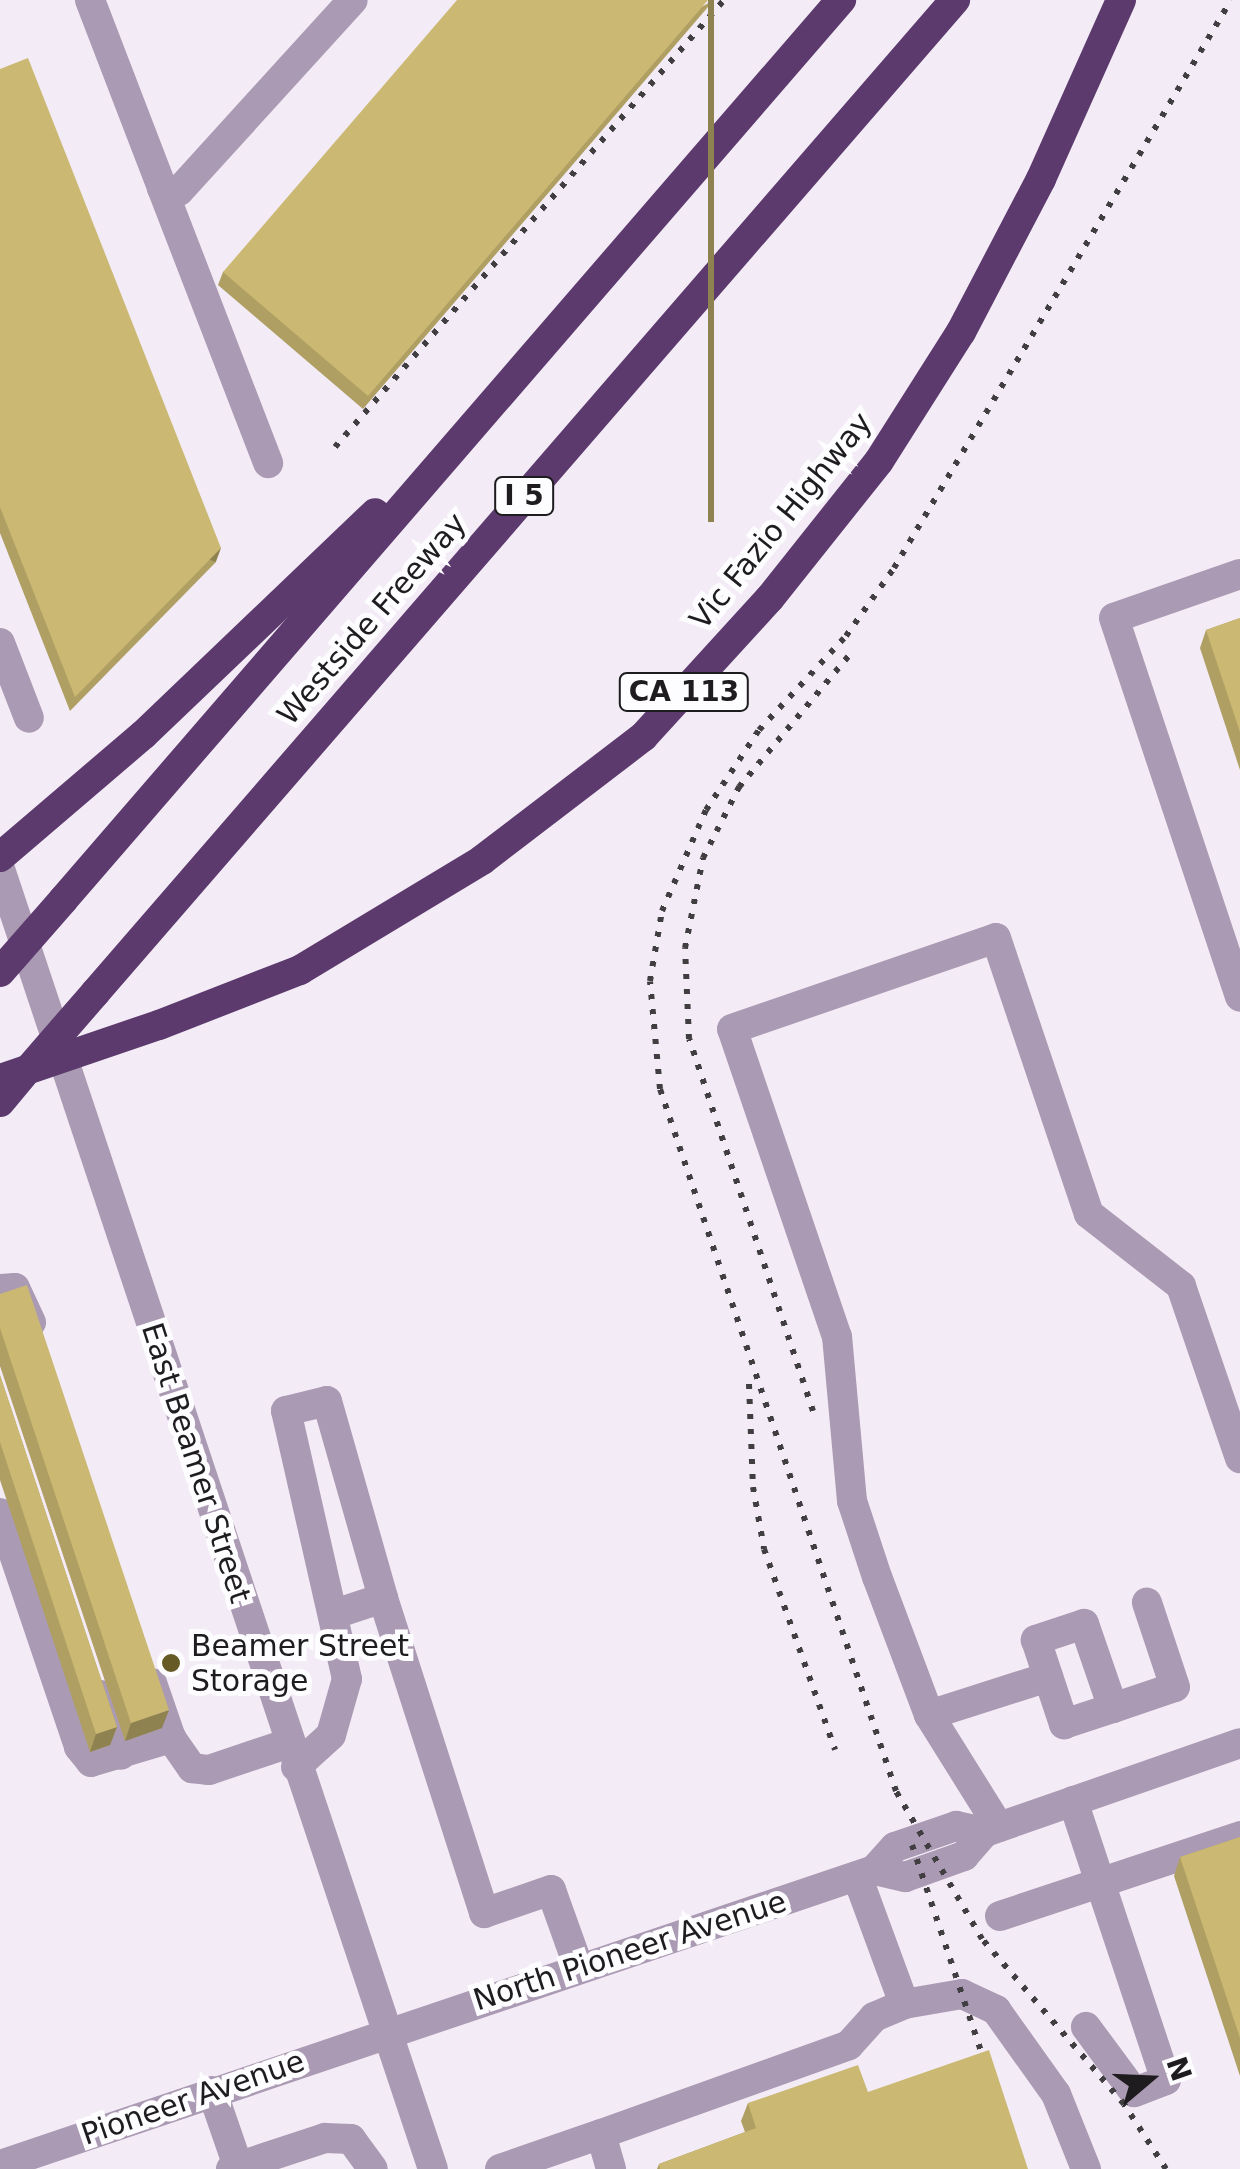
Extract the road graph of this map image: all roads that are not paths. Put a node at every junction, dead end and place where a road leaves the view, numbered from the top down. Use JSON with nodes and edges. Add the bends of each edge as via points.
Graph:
{"nodes":[{"id":1,"x":90,"y":0,"type":"edge"},
{"id":2,"x":353,"y":0,"type":"edge"},
{"id":3,"x":841,"y":0,"type":"edge"},
{"id":4,"x":955,"y":0,"type":"edge"},
{"id":5,"x":1121,"y":0,"type":"edge"},
{"id":6,"x":162,"y":188,"type":"junction"},
{"id":7,"x":480,"y":417,"type":"junction"},
{"id":8,"x":268,"y":463,"type":"dead end"},
{"id":9,"x":1240,"y":574,"type":"edge"},
{"id":10,"x":0,"y":643,"type":"edge"},
{"id":11,"x":29,"y":718,"type":"dead end"},
{"id":12,"x":0,"y":857,"type":"edge"},
{"id":13,"x":0,"y":869,"type":"edge"},
{"id":14,"x":0,"y":972,"type":"edge"},
{"id":15,"x":1240,"y":996,"type":"edge"},
{"id":16,"x":12,"y":1077,"type":"edge"},
{"id":17,"x":0,"y":1102,"type":"edge"},
{"id":18,"x":0,"y":1289,"type":"edge"},
{"id":19,"x":42,"y":1352,"type":"edge"},
{"id":20,"x":1240,"y":1458,"type":"edge"},
{"id":21,"x":0,"y":1513,"type":"edge"},
{"id":22,"x":382,"y":1598,"type":"junction"},
{"id":23,"x":1147,"y":1603,"type":"dead end"},
{"id":24,"x":334,"y":1614,"type":"junction"},
{"id":25,"x":140,"y":1646,"type":"edge"},
{"id":26,"x":91,"y":1664,"type":"edge"},
{"id":27,"x":1048,"y":1677,"type":"junction"},
{"id":28,"x":1113,"y":1708,"type":"junction"},
{"id":29,"x":929,"y":1715,"type":"junction"},
{"id":30,"x":170,"y":1738,"type":"junction"},
{"id":31,"x":1240,"y":1743,"type":"edge"},
{"id":32,"x":121,"y":1755,"type":"junction"},
{"id":33,"x":292,"y":1755,"type":"junction"},
{"id":34,"x":1073,"y":1802,"type":"junction"},
{"id":35,"x":992,"y":1830,"type":"junction"},
{"id":36,"x":1240,"y":1836,"type":"edge"},
{"id":37,"x":866,"y":1873,"type":"junction"},
{"id":38,"x":1100,"y":1883,"type":"junction"},
{"id":39,"x":1000,"y":1916,"type":"dead end"},
{"id":40,"x":580,"y":1968,"type":"junction"},
{"id":41,"x":904,"y":2004,"type":"junction"},
{"id":42,"x":1086,"y":2027,"type":"dead end"},
{"id":43,"x":386,"y":2033,"type":"junction"},
{"id":44,"x":212,"y":2091,"type":"junction"},
{"id":45,"x":601,"y":2134,"type":"junction"},
{"id":46,"x":1,"y":2162,"type":"edge"},
{"id":47,"x":234,"y":2168,"type":"edge"},
{"id":48,"x":373,"y":2169,"type":"edge"},
{"id":49,"x":434,"y":2169,"type":"edge"},
{"id":50,"x":500,"y":2169,"type":"edge"},
{"id":51,"x":611,"y":2169,"type":"edge"},
{"id":52,"x":1086,"y":2169,"type":"edge"}],
"edges":[{"from":1,"to":6,"type":"street"},
{"from":2,"to":6,"type":"street","via":[[179,192]]},
{"from":3,"to":7,"type":"highway","name":"Westside Freeway"},
{"from":4,"to":16,"type":"highway","name":"Westside Freeway","number":"I 5","bridge":true,"via":[[95,993]]},
{"from":5,"to":16,"type":"highway","name":"Vic Fazio Highway","number":"CA 113","bridge":true,"via":[[1041,179],[970,315],[879,461],[770,598],[644,737],[482,860],[300,970]]},
{"from":6,"to":8,"type":"street"},
{"from":7,"to":12,"type":"highway"},
{"from":7,"to":14,"type":"highway","name":"Westside Freeway","bridge":true},
{"from":9,"to":15,"type":"street","via":[[1114,618]]},
{"from":10,"to":11,"type":"street"},
{"from":13,"to":33,"type":"street","name":"East Beamer Street"},
{"from":16,"to":17,"type":"highway","name":"Westside Freeway","number":"I 5"},
{"from":18,"to":19,"type":"street","via":[[14,1288],[23,1297]]},
{"from":20,"to":29,"type":"street","via":[[1181,1286],[1089,1214],[996,938],[732,1028],[837,1337],[852,1502]]},
{"from":21,"to":32,"type":"street","via":[[79,1747],[91,1762]]},
{"from":22,"to":24,"type":"street"},
{"from":22,"to":24,"type":"street","via":[[326,1401],[286,1411]]},
{"from":22,"to":40,"type":"street","via":[[484,1913],[551,1890]]},
{"from":23,"to":28,"type":"street","via":[[1175,1687]]},
{"from":24,"to":33,"type":"street","via":[[348,1679],[343,1710],[332,1735]]},
{"from":25,"to":30,"type":"street"},
{"from":26,"to":32,"type":"street"},
{"from":27,"to":28,"type":"street","via":[[1064,1724]]},
{"from":27,"to":28,"type":"street","via":[[1036,1640],[1084,1624]]},
{"from":27,"to":29,"type":"street"},
{"from":29,"to":35,"type":"street"},
{"from":30,"to":32,"type":"street"},
{"from":30,"to":33,"type":"street","via":[[192,1768]]},
{"from":31,"to":34,"type":"street","name":"North Pioneer Avenue"},
{"from":33,"to":43,"type":"street","name":"East Beamer Street"},
{"from":34,"to":35,"type":"street","name":"North Pioneer Avenue"},
{"from":34,"to":38,"type":"street"},
{"from":35,"to":37,"type":"street","name":"North Pioneer Avenue","via":[[956,1826],[895,1846]]},
{"from":36,"to":38,"type":"street"},
{"from":37,"to":40,"type":"street","name":"North Pioneer Avenue"},
{"from":37,"to":41,"type":"street"},
{"from":38,"to":39,"type":"street"},
{"from":38,"to":42,"type":"street","via":[[1166,2080],[1134,2092]]},
{"from":40,"to":43,"type":"street","name":"North Pioneer Avenue"},
{"from":41,"to":45,"type":"street","via":[[874,2017],[849,2044]]},
{"from":41,"to":52,"type":"street","via":[[962,1994],[996,2010],[1056,2094]]},
{"from":43,"to":44,"type":"street","name":"Pioneer Avenue"},
{"from":43,"to":49,"type":"street","name":"East Beamer Street"},
{"from":44,"to":46,"type":"street","name":"Pioneer Avenue"},
{"from":44,"to":47,"type":"street"},
{"from":45,"to":50,"type":"street"},
{"from":45,"to":51,"type":"street"},
{"from":47,"to":48,"type":"street","via":[[325,2138],[351,2139]]}]}
